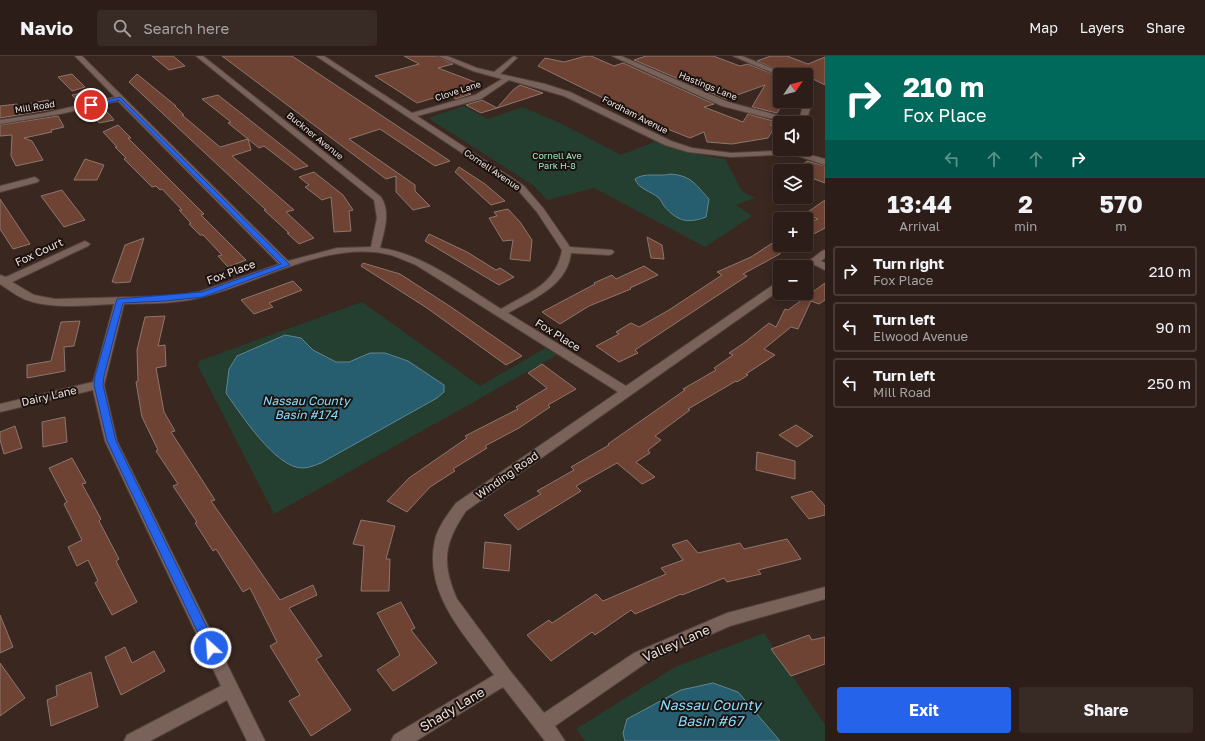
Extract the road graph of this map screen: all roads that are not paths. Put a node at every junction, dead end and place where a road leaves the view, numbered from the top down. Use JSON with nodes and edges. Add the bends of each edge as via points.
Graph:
{"nodes":[{"id":1,"x":78,"y":56,"type":"edge"},
{"id":2,"x":199,"y":56,"type":"edge"},
{"id":3,"x":319,"y":56,"type":"edge"},
{"id":4,"x":441,"y":56,"type":"edge"},
{"id":5,"x":615,"y":56,"type":"edge"},
{"id":6,"x":737,"y":56,"type":"edge"},
{"id":7,"x":514,"y":58,"type":"dead end"},
{"id":8,"x":773,"y":71,"type":"edge"},
{"id":9,"x":495,"y":75,"type":"junction"},
{"id":10,"x":508,"y":78,"type":"junction"},
{"id":11,"x":120,"y":98,"type":"junction"},
{"id":12,"x":410,"y":116,"type":"junction"},
{"id":13,"x":773,"y":117,"type":"edge"},
{"id":14,"x":0,"y":122,"type":"edge"},
{"id":15,"x":773,"y":152,"type":"edge"},
{"id":16,"x":810,"y":156,"type":"edge"},
{"id":17,"x":825,"y":162,"type":"edge"},
{"id":18,"x":35,"y":180,"type":"dead end"},
{"id":19,"x":0,"y":189,"type":"edge"},
{"id":20,"x":85,"y":244,"type":"dead end"},
{"id":21,"x":375,"y":249,"type":"junction"},
{"id":22,"x":567,"y":250,"type":"junction"},
{"id":23,"x":609,"y":252,"type":"dead end"},
{"id":24,"x":825,"y":253,"type":"edge"},
{"id":25,"x":814,"y":261,"type":"joint"},
{"id":26,"x":286,"y":265,"type":"junction"},
{"id":27,"x":825,"y":267,"type":"edge"},
{"id":28,"x":2,"y":280,"type":"edge"},
{"id":29,"x":773,"y":290,"type":"edge"},
{"id":30,"x":120,"y":301,"type":"junction"},
{"id":31,"x":501,"y":313,"type":"junction"},
{"id":32,"x":98,"y":385,"type":"junction"},
{"id":33,"x":626,"y":392,"type":"junction"},
{"id":34,"x":0,"y":408,"type":"edge"},
{"id":35,"x":825,"y":594,"type":"edge"},
{"id":36,"x":506,"y":677,"type":"junction"},
{"id":37,"x":231,"y":690,"type":"junction"},
{"id":38,"x":543,"y":724,"type":"junction"},
{"id":39,"x":133,"y":741,"type":"edge"},
{"id":40,"x":256,"y":741,"type":"edge"},
{"id":41,"x":400,"y":741,"type":"edge"},
{"id":42,"x":556,"y":741,"type":"edge"}],
"edges":[{"from":1,"to":11,"type":"street"},
{"from":2,"to":21,"type":"street","name":"Buckner Avenue","via":[[378,199],[382,207],[382,220]]},
{"from":3,"to":12,"type":"street","name":"Cornell Avenue"},
{"from":4,"to":9,"type":"street","name":"Fordham Avenue"},
{"from":5,"to":13,"type":"street","name":"Hastings Lane","via":[[725,104]]},
{"from":6,"to":8,"type":"street"},
{"from":7,"to":9,"type":"street"},
{"from":9,"to":10,"type":"street","name":"Fordham Avenue"},
{"from":10,"to":12,"type":"street","name":"Clove Lane","via":[[478,96]]},
{"from":10,"to":15,"type":"street","name":"Fordham Avenue","via":[[567,94],[668,143],[691,150],[731,155]]},
{"from":11,"to":14,"type":"street","name":"Mill Road","via":[[34,118]]},
{"from":11,"to":26,"type":"street"},
{"from":12,"to":22,"type":"street","name":"Cornell Avenue","via":[[521,188]]},
{"from":16,"to":17,"type":"street","name":"Fordham Avenue"},
{"from":18,"to":19,"type":"street"},
{"from":20,"to":28,"type":"street","name":"Fox Court"},
{"from":21,"to":26,"type":"street","name":"Fox Place","via":[[332,251]]},
{"from":21,"to":31,"type":"street","name":"Fox Place","via":[[409,257]]},
{"from":22,"to":23,"type":"street"},
{"from":22,"to":31,"type":"street","via":[[564,265],[554,281]]},
{"from":24,"to":25,"type":"street"},
{"from":25,"to":27,"type":"street"},
{"from":26,"to":30,"type":"street","name":"Fox Place","via":[[203,294]]},
{"from":28,"to":30,"type":"street","name":"Fox Place","via":[[29,298],[49,302]]},
{"from":29,"to":33,"type":"street","name":"Winding Road"},
{"from":30,"to":32,"type":"street"},
{"from":31,"to":33,"type":"street","name":"Fox Place"},
{"from":32,"to":34,"type":"street","name":"Dairy Lane"},
{"from":32,"to":37,"type":"street","via":[[111,441]]},
{"from":33,"to":36,"type":"street","name":"Winding Road","via":[[461,507],[442,539],[439,566],[451,603]]},
{"from":35,"to":38,"type":"street","name":"Valley Lane","via":[[727,620],[640,658]]},
{"from":36,"to":38,"type":"street","name":"Winding Road"},
{"from":36,"to":41,"type":"street","name":"Shady Lane"},
{"from":37,"to":39,"type":"street"},
{"from":37,"to":40,"type":"street"},
{"from":38,"to":42,"type":"street","name":"Winding Road"}]}
